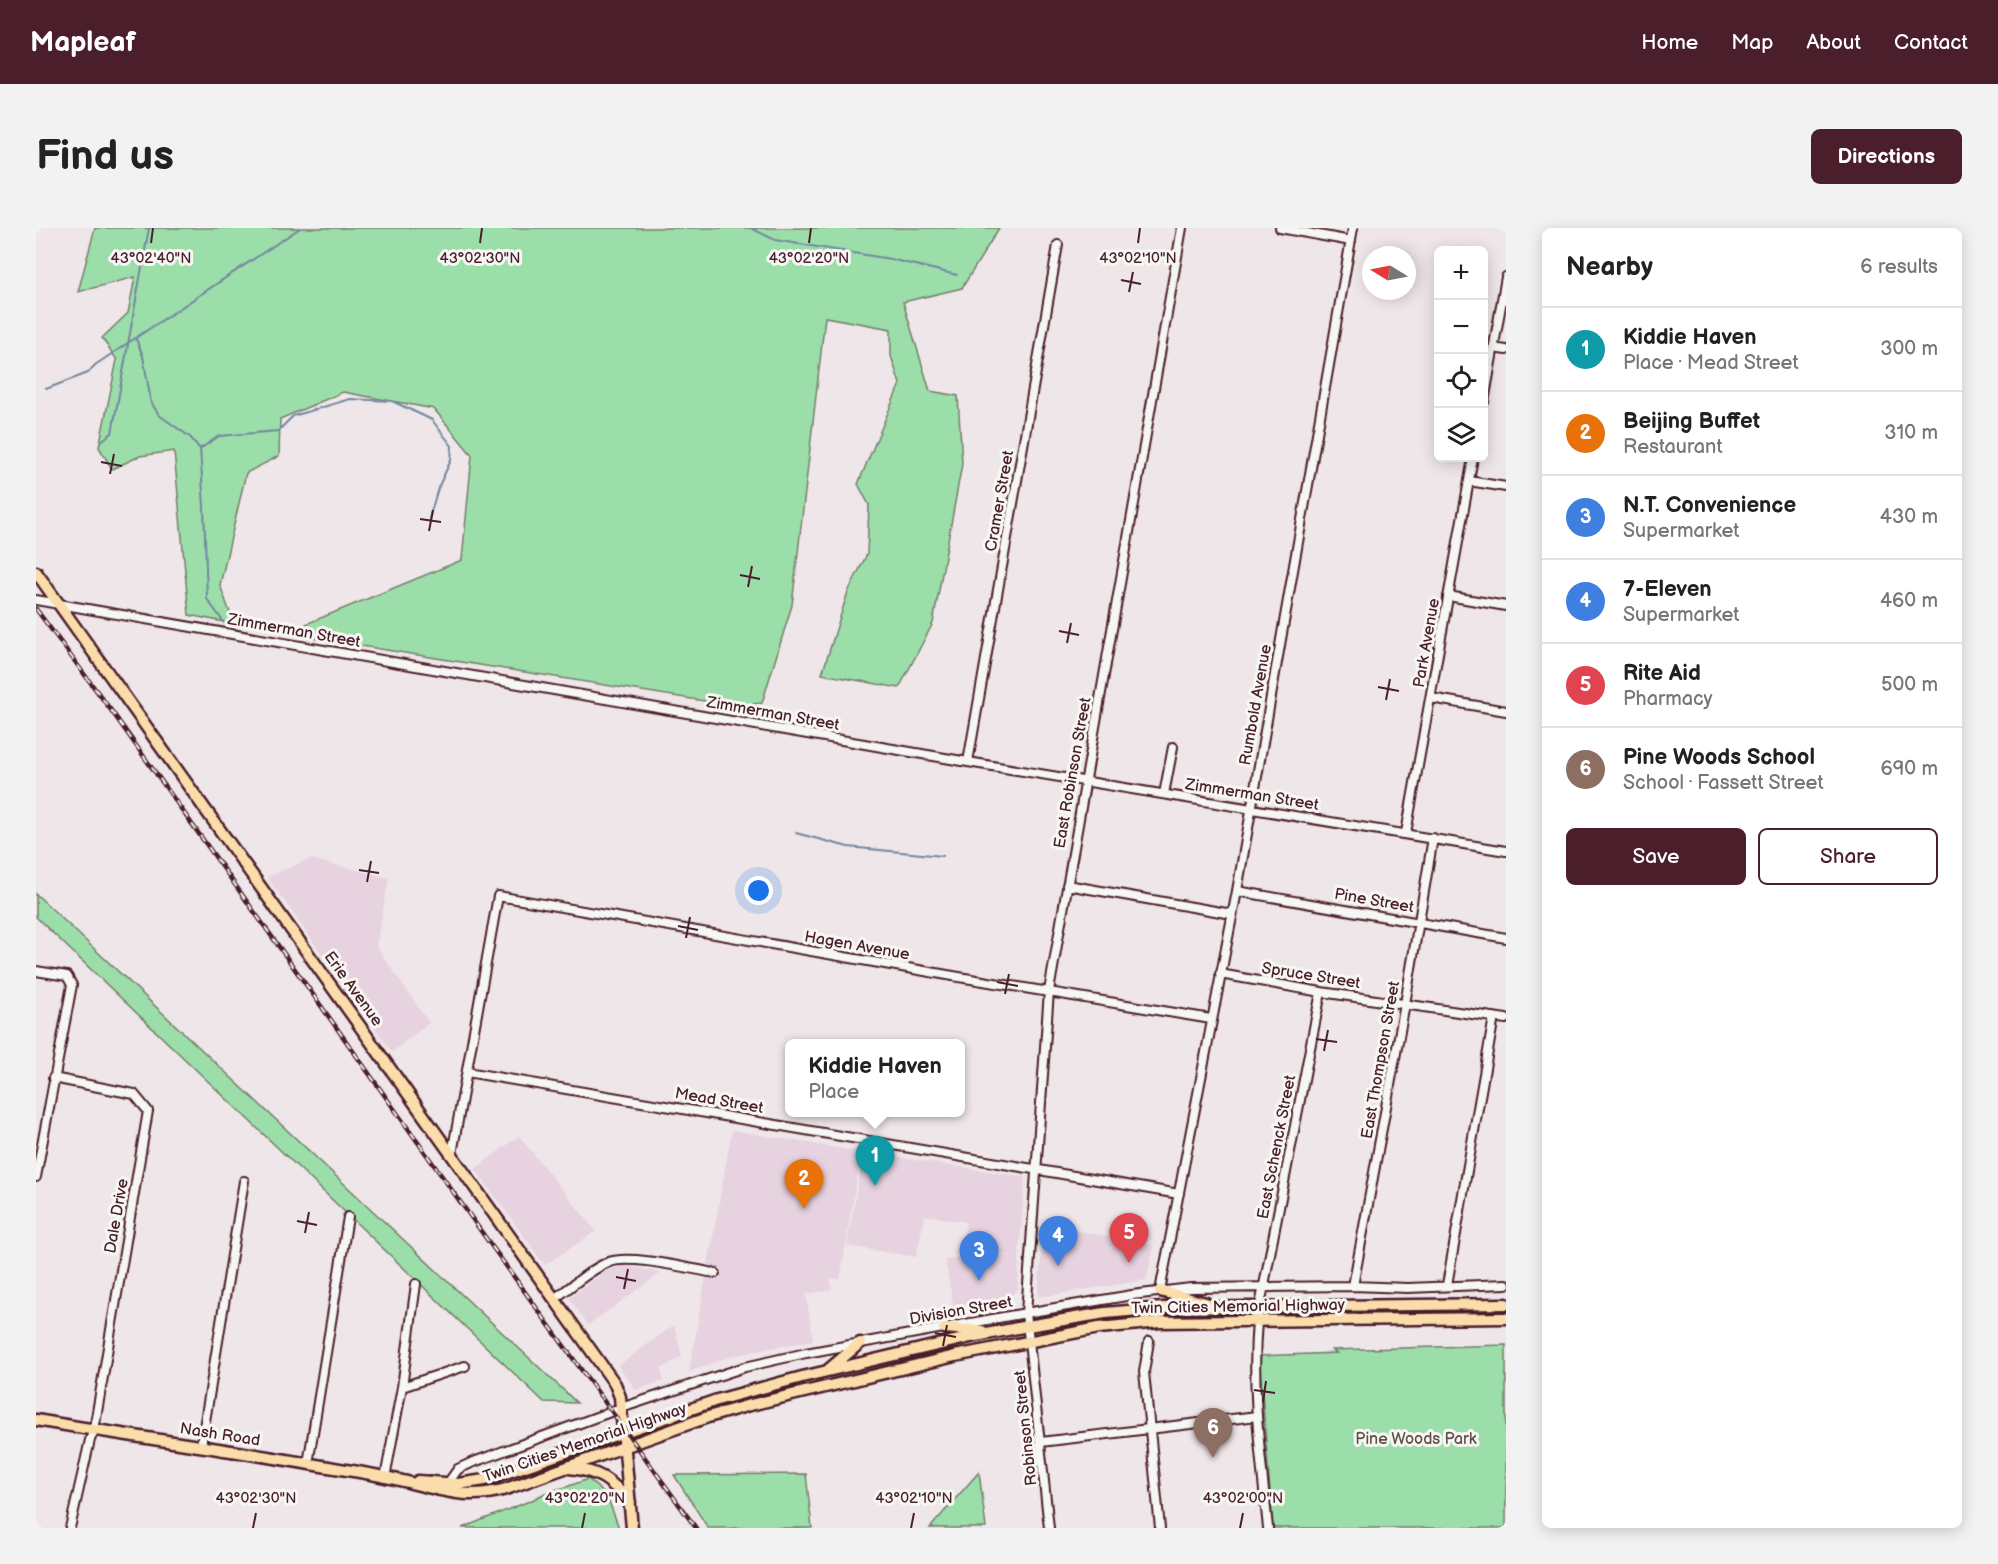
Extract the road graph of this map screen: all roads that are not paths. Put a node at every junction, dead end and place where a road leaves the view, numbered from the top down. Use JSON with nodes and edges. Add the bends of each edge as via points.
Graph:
{"nodes":[{"id":1,"x":1182,"y":228,"type":"edge"},
{"id":2,"x":1280,"y":228,"type":"edge"},
{"id":3,"x":1353,"y":228,"type":"edge"},
{"id":4,"x":1351,"y":241,"type":"junction"},
{"id":5,"x":1058,"y":245,"type":"dead end"},
{"id":6,"x":1506,"y":278,"type":"edge"},
{"id":7,"x":1494,"y":348,"type":"junction"},
{"id":8,"x":1506,"y":350,"type":"edge"},
{"id":9,"x":1488,"y":380,"type":"edge"},
{"id":10,"x":1472,"y":462,"type":"edge"},
{"id":11,"x":1469,"y":481,"type":"junction"},
{"id":12,"x":1506,"y":487,"type":"edge"},
{"id":13,"x":36,"y":572,"type":"edge"},
{"id":14,"x":1448,"y":596,"type":"junction"},
{"id":15,"x":36,"y":600,"type":"edge"},
{"id":16,"x":58,"y":604,"type":"junction"},
{"id":17,"x":1506,"y":606,"type":"edge"},
{"id":18,"x":1431,"y":698,"type":"junction"},
{"id":19,"x":1506,"y":711,"type":"edge"},
{"id":20,"x":1173,"y":747,"type":"dead end"},
{"id":21,"x":969,"y":762,"type":"junction"},
{"id":22,"x":1086,"y":781,"type":"junction"},
{"id":23,"x":1164,"y":794,"type":"junction"},
{"id":24,"x":1251,"y":808,"type":"junction"},
{"id":25,"x":1406,"y":833,"type":"junction"},
{"id":26,"x":1433,"y":838,"type":"junction"},
{"id":27,"x":1506,"y":851,"type":"edge"},
{"id":28,"x":1067,"y":885,"type":"junction"},
{"id":29,"x":1237,"y":891,"type":"junction"},
{"id":30,"x":1232,"y":914,"type":"junction"},
{"id":31,"x":1419,"y":923,"type":"junction"},
{"id":32,"x":1506,"y":938,"type":"edge"},
{"id":33,"x":36,"y":971,"type":"edge"},
{"id":34,"x":1220,"y":974,"type":"junction"},
{"id":35,"x":1049,"y":991,"type":"junction"},
{"id":36,"x":1321,"y":992,"type":"junction"},
{"id":37,"x":1405,"y":1004,"type":"junction"},
{"id":38,"x":1494,"y":1017,"type":"junction"},
{"id":39,"x":1211,"y":1019,"type":"junction"},
{"id":40,"x":1506,"y":1019,"type":"edge"},
{"id":41,"x":467,"y":1072,"type":"junction"},
{"id":42,"x":53,"y":1078,"type":"junction"},
{"id":43,"x":452,"y":1154,"type":"junction"},
{"id":44,"x":1036,"y":1169,"type":"junction"},
{"id":45,"x":36,"y":1177,"type":"edge"},
{"id":46,"x":244,"y":1181,"type":"dead end"},
{"id":47,"x":1179,"y":1194,"type":"junction"},
{"id":48,"x":348,"y":1217,"type":"dead end"},
{"id":49,"x":714,"y":1274,"type":"dead end"},
{"id":50,"x":416,"y":1284,"type":"dead end"},
{"id":51,"x":1506,"y":1284,"type":"edge"},
{"id":52,"x":1447,"y":1285,"type":"junction"},
{"id":53,"x":1353,"y":1286,"type":"junction"},
{"id":54,"x":1263,"y":1287,"type":"junction"},
{"id":55,"x":1160,"y":1291,"type":"junction"},
{"id":56,"x":555,"y":1298,"type":"junction"},
{"id":57,"x":1504,"y":1302,"type":"edge"},
{"id":58,"x":1221,"y":1306,"type":"junction"},
{"id":59,"x":1259,"y":1306,"type":"junction"},
{"id":60,"x":1026,"y":1313,"type":"junction"},
{"id":61,"x":1506,"y":1318,"type":"edge"},
{"id":62,"x":1257,"y":1321,"type":"junction"},
{"id":63,"x":1028,"y":1326,"type":"junction"},
{"id":64,"x":944,"y":1328,"type":"junction"},
{"id":65,"x":1000,"y":1331,"type":"junction"},
{"id":66,"x":1030,"y":1340,"type":"junction"},
{"id":67,"x":1149,"y":1341,"type":"dead end"},
{"id":68,"x":860,"y":1343,"type":"junction"},
{"id":69,"x":465,"y":1366,"type":"dead end"},
{"id":70,"x":824,"y":1372,"type":"junction"},
{"id":71,"x":402,"y":1387,"type":"junction"},
{"id":72,"x":621,"y":1408,"type":"junction"},
{"id":73,"x":1257,"y":1416,"type":"junction"},
{"id":74,"x":36,"y":1420,"type":"edge"},
{"id":75,"x":1149,"y":1428,"type":"junction"},
{"id":76,"x":94,"y":1430,"type":"junction"},
{"id":77,"x":623,"y":1432,"type":"junction"},
{"id":78,"x":1041,"y":1442,"type":"junction"},
{"id":79,"x":201,"y":1446,"type":"junction"},
{"id":80,"x":625,"y":1447,"type":"junction"},
{"id":81,"x":308,"y":1464,"type":"junction"},
{"id":82,"x":566,"y":1468,"type":"junction"},
{"id":83,"x":385,"y":1478,"type":"junction"},
{"id":84,"x":399,"y":1480,"type":"junction"},
{"id":85,"x":448,"y":1484,"type":"junction"},
{"id":86,"x":630,"y":1502,"type":"junction"},
{"id":87,"x":70,"y":1528,"type":"edge"},
{"id":88,"x":632,"y":1528,"type":"edge"},
{"id":89,"x":1049,"y":1528,"type":"edge"},
{"id":90,"x":1160,"y":1528,"type":"edge"},
{"id":91,"x":1269,"y":1528,"type":"edge"}],
"edges":[{"from":1,"to":22,"type":"street","name":"East Robinson Street"},
{"from":2,"to":4,"type":"street"},
{"from":3,"to":4,"type":"street","name":"Rumbold Avenue"},
{"from":4,"to":24,"type":"street","name":"Rumbold Avenue"},
{"from":5,"to":21,"type":"street","name":"Cramer Street"},
{"from":6,"to":7,"type":"street"},
{"from":7,"to":8,"type":"street"},
{"from":7,"to":9,"type":"street"},
{"from":10,"to":11,"type":"street","name":"Park Avenue"},
{"from":11,"to":12,"type":"street"},
{"from":11,"to":14,"type":"street","name":"Park Avenue"},
{"from":13,"to":16,"type":"main road","name":"Erie Avenue"},
{"from":14,"to":17,"type":"street"},
{"from":14,"to":18,"type":"street","name":"Park Avenue"},
{"from":15,"to":16,"type":"street","name":"Zimmerman Street"},
{"from":16,"to":21,"type":"street","name":"Zimmerman Street"},
{"from":16,"to":43,"type":"main road","name":"Erie Avenue"},
{"from":18,"to":19,"type":"street"},
{"from":18,"to":25,"type":"street","name":"Park Avenue"},
{"from":20,"to":23,"type":"street"},
{"from":21,"to":22,"type":"street","name":"Zimmerman Street"},
{"from":22,"to":23,"type":"street","name":"Zimmerman Street"},
{"from":22,"to":28,"type":"street","name":"East Robinson Street"},
{"from":23,"to":24,"type":"street","name":"Zimmerman Street"},
{"from":24,"to":25,"type":"street","name":"Zimmerman Street"},
{"from":24,"to":29,"type":"street","name":"Rumbold Avenue"},
{"from":25,"to":26,"type":"street","name":"Zimmerman Street"},
{"from":26,"to":27,"type":"street","name":"Zimmerman Street"},
{"from":26,"to":31,"type":"street","name":"East Thompson Street"},
{"from":28,"to":30,"type":"street"},
{"from":28,"to":35,"type":"street","name":"East Robinson Street"},
{"from":29,"to":30,"type":"street","name":"Rumbold Avenue"},
{"from":29,"to":31,"type":"street","name":"Pine Street"},
{"from":30,"to":34,"type":"street","name":"Rumbold Avenue"},
{"from":31,"to":32,"type":"street","name":"Pine Street"},
{"from":31,"to":37,"type":"street","name":"East Thompson Street"},
{"from":33,"to":42,"type":"street","via":[[67,976],[72,986]]},
{"from":34,"to":36,"type":"street","name":"Spruce Street"},
{"from":34,"to":39,"type":"street","name":"Rumbold Avenue"},
{"from":35,"to":39,"type":"street","name":"Hagen Avenue"},
{"from":35,"to":41,"type":"street","name":"Hagen Avenue","via":[[498,896]]},
{"from":35,"to":44,"type":"street","name":"East Robinson Street"},
{"from":36,"to":37,"type":"street","name":"Spruce Street"},
{"from":36,"to":54,"type":"street","name":"East Schenck Street"},
{"from":37,"to":38,"type":"street","name":"Spruce Street"},
{"from":37,"to":53,"type":"street","name":"East Thompson Street"},
{"from":38,"to":40,"type":"street","name":"Spruce Street"},
{"from":38,"to":52,"type":"street"},
{"from":39,"to":47,"type":"street","name":"Rumbold Avenue"},
{"from":41,"to":43,"type":"street"},
{"from":41,"to":44,"type":"street","name":"Mead Street"},
{"from":42,"to":45,"type":"street"},
{"from":42,"to":76,"type":"street","name":"Dale Drive","via":[[134,1094],[148,1111]]},
{"from":43,"to":56,"type":"main road","name":"Erie Avenue"},
{"from":44,"to":47,"type":"street","name":"Mead Street"},
{"from":44,"to":60,"type":"street","name":"East Robinson Street"},
{"from":46,"to":79,"type":"street"},
{"from":47,"to":55,"type":"street","name":"Rumbold Avenue"},
{"from":48,"to":81,"type":"street"},
{"from":49,"to":56,"type":"street","via":[[615,1261]]},
{"from":50,"to":71,"type":"street"},
{"from":51,"to":52,"type":"street","name":"Division Street"},
{"from":52,"to":53,"type":"street","name":"Division Street"},
{"from":53,"to":54,"type":"street","name":"Division Street"},
{"from":54,"to":55,"type":"street","name":"Division Street"},
{"from":54,"to":59,"type":"street","name":"East Schenck Street"},
{"from":55,"to":58,"type":"main road"},
{"from":55,"to":60,"type":"street","name":"Division Street"},
{"from":56,"to":72,"type":"main road","name":"Erie Avenue","via":[[615,1384]]},
{"from":57,"to":59,"type":"main road","name":"Twin Cities Memorial Highway"},
{"from":58,"to":59,"type":"main road","name":"Twin Cities Memorial Highway"},
{"from":58,"to":63,"type":"main road","name":"Twin Cities Memorial Highway","via":[[1105,1313]]},
{"from":59,"to":62,"type":"street","name":"East Schenck Street"},
{"from":60,"to":63,"type":"street","name":"East Robinson Street"},
{"from":60,"to":64,"type":"street","name":"Division Street"},
{"from":61,"to":62,"type":"main road","name":"Twin Cities Memorial Highway"},
{"from":62,"to":66,"type":"main road","name":"Twin Cities Memorial Highway","via":[[1128,1324]]},
{"from":62,"to":73,"type":"street","name":"East Schenck Street"},
{"from":63,"to":65,"type":"main road","name":"Twin Cities Memorial Highway"},
{"from":63,"to":66,"type":"street","name":"Robinson Street"},
{"from":64,"to":65,"type":"main road"},
{"from":64,"to":68,"type":"street","name":"Division Street"},
{"from":65,"to":70,"type":"main road","name":"Twin Cities Memorial Highway"},
{"from":66,"to":78,"type":"street","name":"Robinson Street"},
{"from":66,"to":80,"type":"main road","name":"Twin Cities Memorial Highway","via":[[746,1406]]},
{"from":67,"to":75,"type":"street","via":[[1144,1372]]},
{"from":68,"to":70,"type":"main road"},
{"from":68,"to":72,"type":"street","name":"Division Street","via":[[745,1367]]},
{"from":69,"to":71,"type":"street"},
{"from":70,"to":77,"type":"main road","name":"Twin Cities Memorial Highway","via":[[717,1400]]},
{"from":71,"to":83,"type":"street"},
{"from":72,"to":77,"type":"main road","name":"Erie Avenue"},
{"from":72,"to":85,"type":"street","name":"Division Street","via":[[463,1466]]},
{"from":73,"to":75,"type":"street"},
{"from":73,"to":91,"type":"street","name":"East Schenck Street"},
{"from":74,"to":76,"type":"main road","name":"Nash Road"},
{"from":75,"to":78,"type":"street"},
{"from":75,"to":90,"type":"street"},
{"from":76,"to":79,"type":"main road","name":"Nash Road"},
{"from":76,"to":87,"type":"street","name":"Dale Drive"},
{"from":77,"to":80,"type":"main road","name":"Erie Avenue"},
{"from":77,"to":85,"type":"main road","name":"Twin Cities Memorial Highway","via":[[495,1478]]},
{"from":78,"to":89,"type":"street","name":"Robinson Street"},
{"from":79,"to":81,"type":"main road","name":"Nash Road"},
{"from":80,"to":82,"type":"main road","name":"Twin Cities Memorial Highway"},
{"from":80,"to":86,"type":"main road","name":"Erie Avenue"},
{"from":81,"to":83,"type":"main road","name":"Nash Road"},
{"from":82,"to":84,"type":"main road","name":"Twin Cities Memorial Highway","via":[[479,1495],[428,1489]]},
{"from":82,"to":86,"type":"main road","via":[[600,1474]]},
{"from":83,"to":84,"type":"main road","name":"Nash Road"},
{"from":84,"to":85,"type":"main road","name":"Twin Cities Memorial Highway"},
{"from":86,"to":88,"type":"main road","name":"Erie Avenue"}]}
